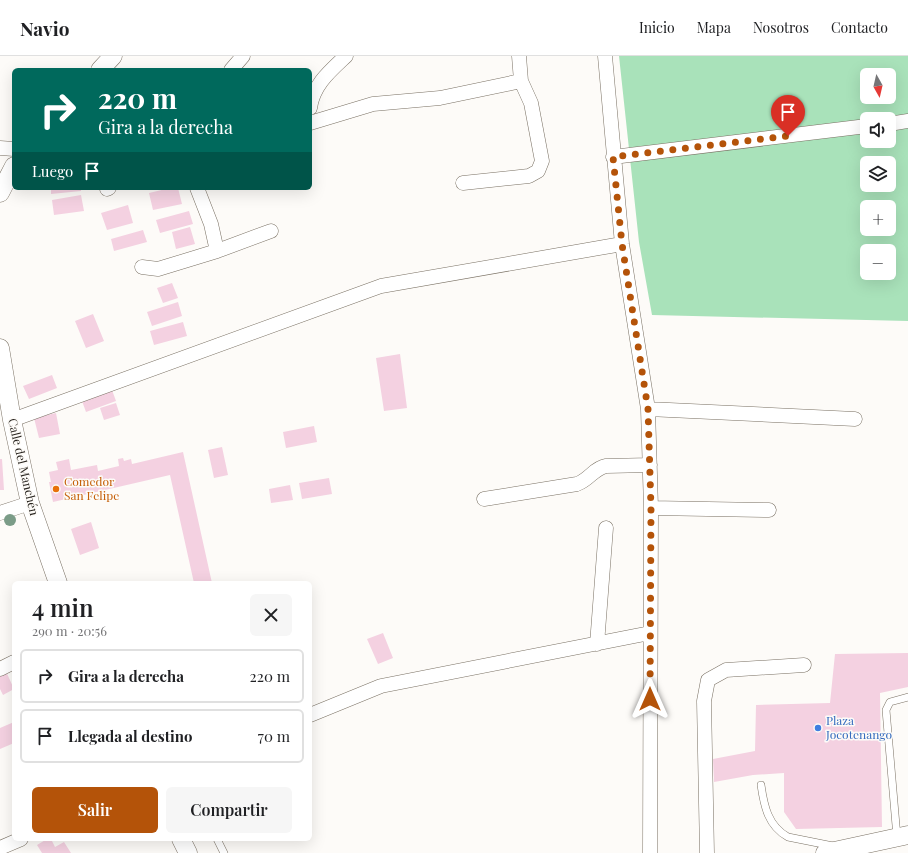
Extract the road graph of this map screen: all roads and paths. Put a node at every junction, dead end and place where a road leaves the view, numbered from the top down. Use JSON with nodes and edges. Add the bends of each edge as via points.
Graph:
{"nodes":[{"id":1,"x":113,"y":56,"type":"edge"},
{"id":2,"x":243,"y":56,"type":"edge"},
{"id":3,"x":346,"y":56,"type":"edge"},
{"id":4,"x":519,"y":56,"type":"edge"},
{"id":5,"x":605,"y":56,"type":"edge"},
{"id":6,"x":102,"y":68,"type":"edge"},
{"id":7,"x":233,"y":68,"type":"edge"},
{"id":8,"x":521,"y":81,"type":"junction"},
{"id":9,"x":312,"y":97,"type":"edge"},
{"id":10,"x":908,"y":121,"type":"edge"},
{"id":11,"x":312,"y":122,"type":"edge"},
{"id":12,"x":896,"y":123,"type":"edge"},
{"id":13,"x":860,"y":127,"type":"edge"},
{"id":14,"x":0,"y":148,"type":"edge"},
{"id":15,"x":12,"y":149,"type":"edge"},
{"id":16,"x":613,"y":157,"type":"junction"},
{"id":17,"x":12,"y":170,"type":"edge"},
{"id":18,"x":464,"y":183,"type":"dead end"},
{"id":19,"x":199,"y":190,"type":"edge"},
{"id":20,"x":0,"y":193,"type":"edge"},
{"id":21,"x":271,"y":231,"type":"dead end"},
{"id":22,"x":622,"y":244,"type":"junction"},
{"id":23,"x":217,"y":251,"type":"junction"},
{"id":24,"x":142,"y":267,"type":"dead end"},
{"id":25,"x":0,"y":348,"type":"edge"},
{"id":26,"x":648,"y":409,"type":"junction"},
{"id":27,"x":855,"y":419,"type":"dead end"},
{"id":28,"x":12,"y":420,"type":"junction"},
{"id":29,"x":650,"y":465,"type":"junction"},
{"id":30,"x":484,"y":499,"type":"dead end"},
{"id":31,"x":30,"y":503,"type":"junction"},
{"id":32,"x":651,"y":508,"type":"junction"},
{"id":33,"x":769,"y":510,"type":"dead end"},
{"id":34,"x":0,"y":513,"type":"edge"},
{"id":35,"x":606,"y":528,"type":"dead end"},
{"id":36,"x":57,"y":581,"type":"edge"},
{"id":37,"x":650,"y":633,"type":"junction"},
{"id":38,"x":597,"y":644,"type":"junction"},
{"id":39,"x":12,"y":663,"type":"edge"},
{"id":40,"x":804,"y":666,"type":"dead end"},
{"id":41,"x":0,"y":669,"type":"edge"},
{"id":42,"x":908,"y":697,"type":"edge"},
{"id":43,"x":312,"y":714,"type":"edge"},
{"id":44,"x":761,"y":785,"type":"dead end"},
{"id":45,"x":902,"y":836,"type":"edge"},
{"id":46,"x":16,"y":841,"type":"edge"},
{"id":47,"x":182,"y":841,"type":"edge"},
{"id":48,"x":218,"y":841,"type":"edge"},
{"id":49,"x":3,"y":846,"type":"edge"},
{"id":50,"x":847,"y":848,"type":"junction"},
{"id":51,"x":188,"y":853,"type":"edge"},
{"id":52,"x":224,"y":853,"type":"edge"},
{"id":53,"x":650,"y":853,"type":"edge"},
{"id":54,"x":708,"y":853,"type":"edge"},
{"id":55,"x":825,"y":853,"type":"edge"}],
"edges":[{"from":1,"to":6,"type":"street"},
{"from":2,"to":7,"type":"street"},
{"from":3,"to":9,"type":"street","via":[[317,86]]},
{"from":4,"to":8,"type":"street"},
{"from":5,"to":16,"type":"street"},
{"from":8,"to":11,"type":"street","via":[[440,98],[373,104]]},
{"from":8,"to":18,"type":"street","via":[[531,103],[542,155],[541,167],[529,176]]},
{"from":10,"to":12,"type":"street"},
{"from":13,"to":16,"type":"street"},
{"from":14,"to":15,"type":"street"},
{"from":16,"to":22,"type":"street"},
{"from":17,"to":20,"type":"street"},
{"from":19,"to":23,"type":"street","via":[[211,224]]},
{"from":21,"to":23,"type":"street"},
{"from":22,"to":26,"type":"street"},
{"from":22,"to":28,"type":"street","via":[[381,286]]},
{"from":23,"to":24,"type":"street","via":[[158,269]]},
{"from":25,"to":28,"type":"street","name":"Calle del Manchén"},
{"from":26,"to":27,"type":"street"},
{"from":26,"to":29,"type":"street"},
{"from":28,"to":31,"type":"street","name":"Calle del Manchén"},
{"from":29,"to":30,"type":"street","via":[[599,467],[578,484]]},
{"from":29,"to":32,"type":"street"},
{"from":31,"to":34,"type":"street"},
{"from":31,"to":36,"type":"street","name":"Calle del Manchén"},
{"from":32,"to":33,"type":"street"},
{"from":32,"to":37,"type":"street"},
{"from":35,"to":38,"type":"street"},
{"from":37,"to":38,"type":"street"},
{"from":37,"to":53,"type":"street"},
{"from":38,"to":43,"type":"street","via":[[381,686]]},
{"from":39,"to":41,"type":"street"},
{"from":40,"to":54,"type":"street","via":[[726,670],[708,680],[704,701]]},
{"from":42,"to":45,"type":"lane","via":[[890,702],[886,710]]},
{"from":44,"to":50,"type":"lane","via":[[770,821],[782,834]]},
{"from":45,"to":50,"type":"street"},
{"from":46,"to":49,"type":"street"},
{"from":47,"to":51,"type":"street"},
{"from":48,"to":52,"type":"lane"},
{"from":50,"to":55,"type":"street"}]}
